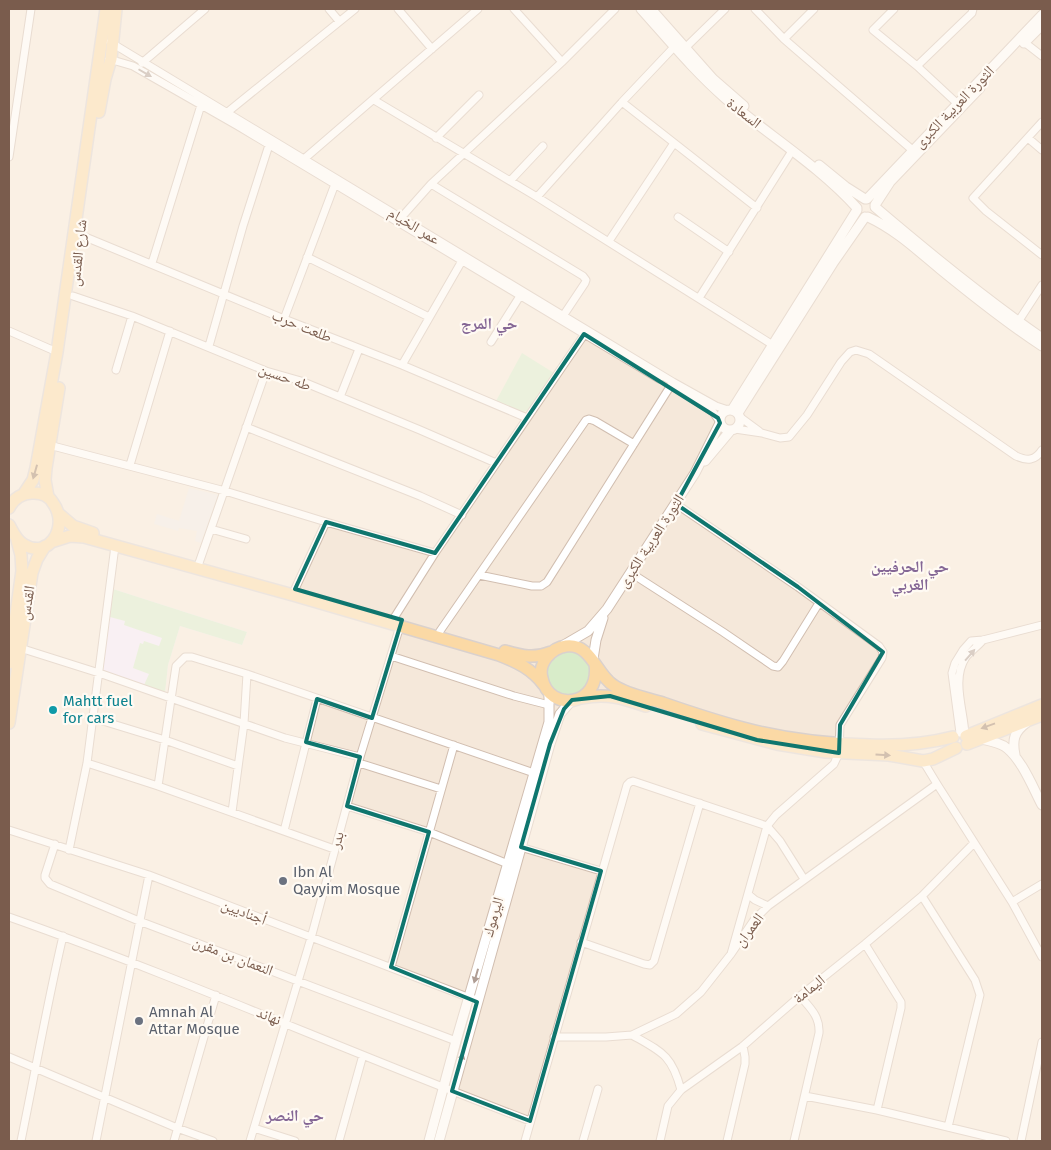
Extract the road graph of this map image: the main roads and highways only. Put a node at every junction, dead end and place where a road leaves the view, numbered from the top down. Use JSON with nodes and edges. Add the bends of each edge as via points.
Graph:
{"nodes":[{"id":1,"x":106,"y":9,"type":"edge"},
{"id":2,"x":116,"y":9,"type":"edge"},
{"id":3,"x":105,"y":59,"type":"junction"},
{"id":4,"x":23,"y":495,"type":"junction"},
{"id":5,"x":48,"y":497,"type":"junction"},
{"id":6,"x":9,"y":508,"type":"edge"},
{"id":7,"x":59,"y":514,"type":"junction"},
{"id":8,"x":9,"y":526,"type":"edge"},
{"id":9,"x":18,"y":540,"type":"junction"},
{"id":10,"x":48,"y":544,"type":"junction"},
{"id":11,"x":397,"y":622,"type":"junction"},
{"id":12,"x":555,"y":650,"type":"junction"},
{"id":13,"x":594,"y":662,"type":"junction"},
{"id":14,"x":9,"y":663,"type":"edge"},
{"id":15,"x":547,"y":694,"type":"junction"},
{"id":16,"x":576,"y":699,"type":"junction"},
{"id":17,"x":1042,"y":705,"type":"edge"},
{"id":18,"x":1042,"y":715,"type":"edge"},
{"id":19,"x":9,"y":723,"type":"edge"},
{"id":20,"x":961,"y":739,"type":"junction"},
{"id":21,"x":928,"y":742,"type":"junction"},
{"id":22,"x":839,"y":748,"type":"junction"},
{"id":23,"x":928,"y":760,"type":"junction"}],
"edges":[{"from":1,"to":3,"type":"main road","via":[[102,39]]},
{"from":2,"to":3,"type":"main road","name":"شارع القدس","via":[[113,44]]},
{"from":3,"to":4,"type":"main road","one_way":true,"via":[[36,468],[33,480]]},
{"from":3,"to":5,"type":"main road","name":"شارع القدس","via":[[105,78],[78,234],[73,296],[49,445]]},
{"from":4,"to":5,"type":"main road","via":[[36,492]]},
{"from":4,"to":6,"type":"main road"},
{"from":5,"to":7,"type":"main road"},
{"from":7,"to":10,"type":"main road","name":"القدس","via":[[60,526]]},
{"from":7,"to":11,"type":"main road","via":[[79,528]]},
{"from":8,"to":9,"type":"main road"},
{"from":9,"to":10,"type":"main road","via":[[30,547]]},
{"from":9,"to":14,"type":"main road","name":"القدس","via":[[22,571]]},
{"from":10,"to":11,"type":"main road","via":[[77,536]]},
{"from":10,"to":19,"type":"main road","name":"القدس","via":[[37,559],[32,574]]},
{"from":11,"to":12,"type":"main road","via":[[524,656],[537,657]]},
{"from":11,"to":15,"type":"main road","via":[[526,667],[538,677]]},
{"from":12,"to":13,"type":"main road","via":[[577,647]]},
{"from":12,"to":15,"type":"main road","via":[[542,667],[541,676]]},
{"from":13,"to":16,"type":"main road","via":[[594,684],[588,693]]},
{"from":13,"to":22,"type":"main road","via":[[615,687],[648,699],[760,732]]},
{"from":15,"to":16,"type":"main road","via":[[565,701]]},
{"from":16,"to":22,"type":"main road","via":[[597,695],[620,698],[756,740]]},
{"from":17,"to":20,"type":"main road","one_way":true},
{"from":18,"to":20,"type":"main road","via":[[982,739]]},
{"from":20,"to":21,"type":"main road"},
{"from":20,"to":23,"type":"main road"},
{"from":21,"to":22,"type":"main road"},
{"from":21,"to":23,"type":"main road","via":[[919,752]]},
{"from":22,"to":23,"type":"main road","one_way":true}]}
